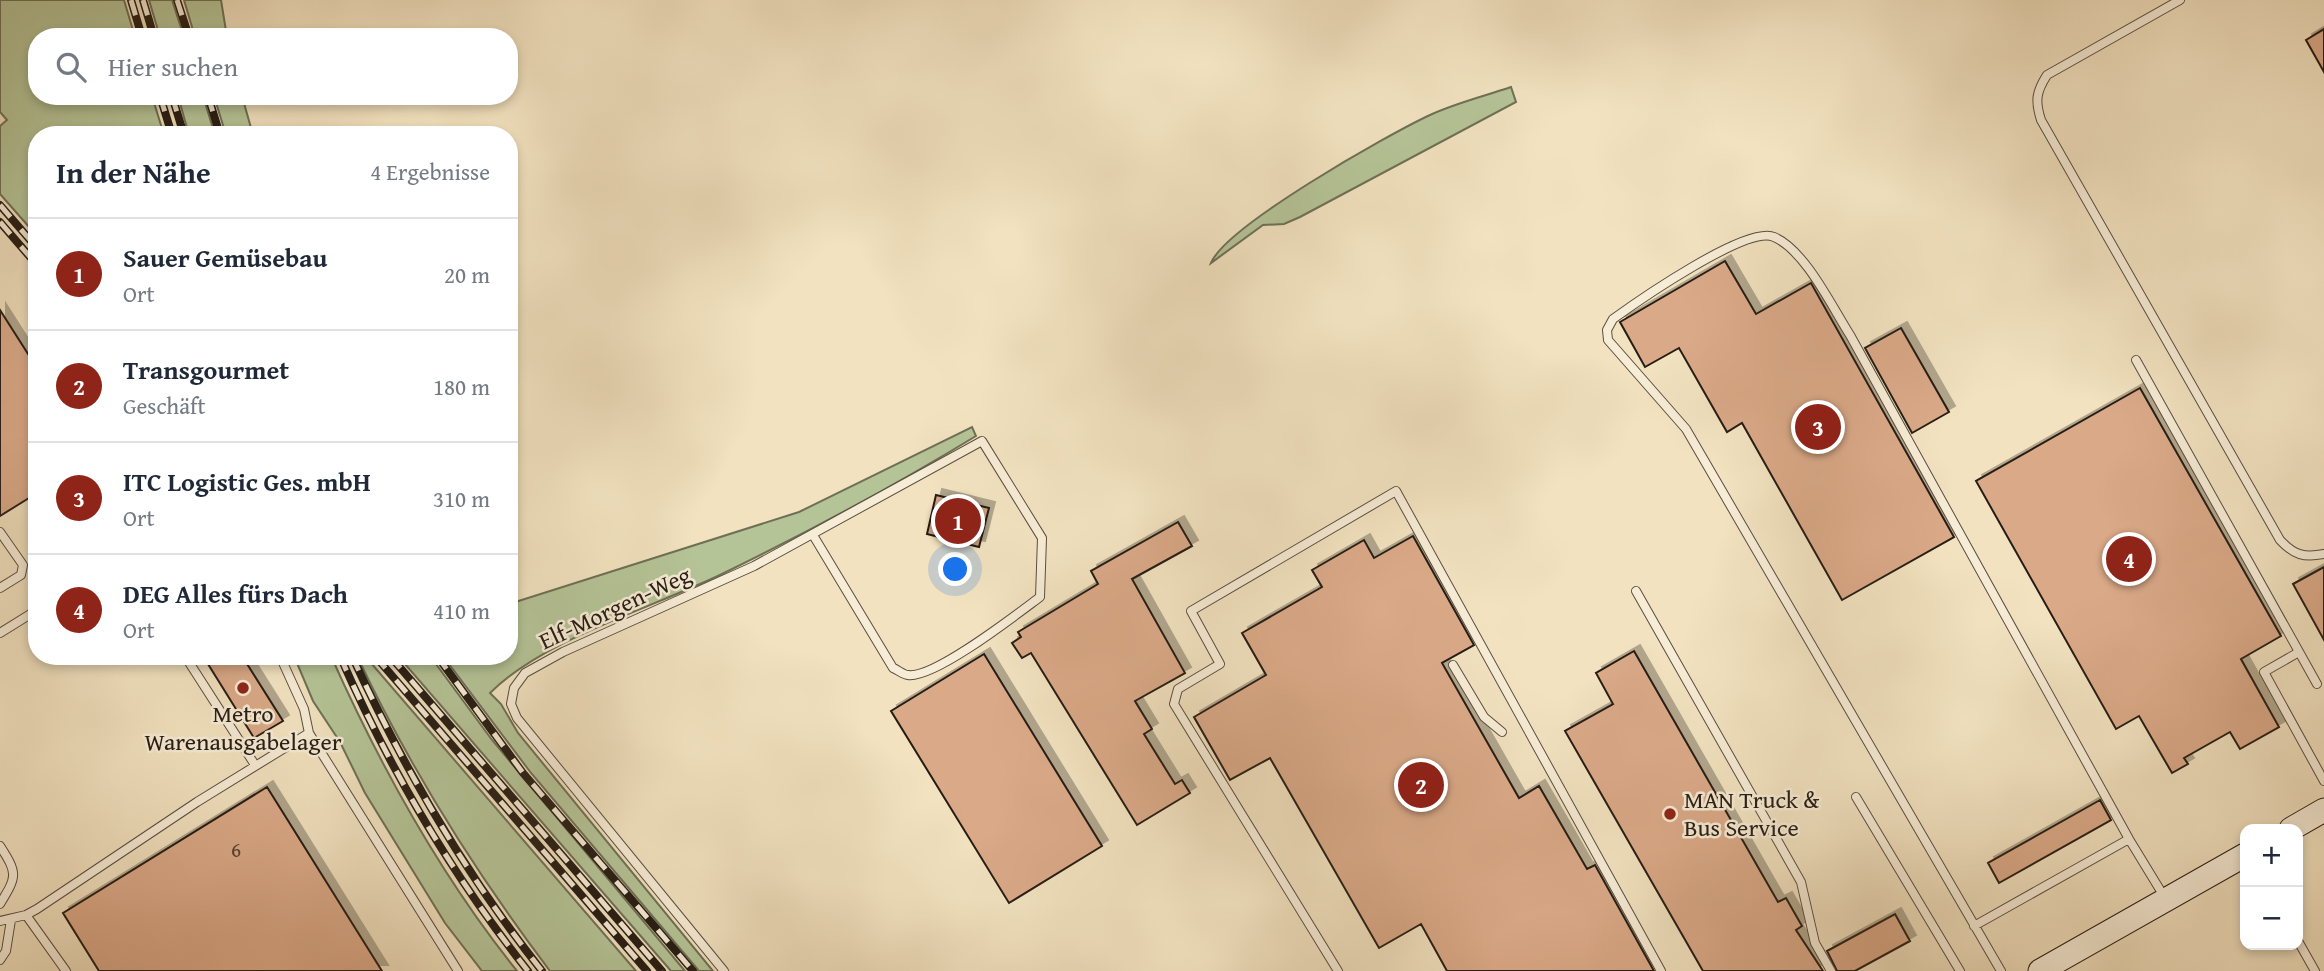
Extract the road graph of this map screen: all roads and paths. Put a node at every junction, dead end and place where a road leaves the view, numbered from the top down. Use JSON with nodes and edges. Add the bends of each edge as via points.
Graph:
{"nodes":[{"id":1,"x":2180,"y":0,"type":"edge"},
{"id":2,"x":2136,"y":360,"type":"dead end"},
{"id":3,"x":0,"y":532,"type":"edge"},
{"id":4,"x":813,"y":535,"type":"junction"},
{"id":5,"x":2324,"y":554,"type":"edge"},
{"id":6,"x":0,"y":588,"type":"edge"},
{"id":7,"x":1636,"y":592,"type":"dead end"},
{"id":8,"x":28,"y":616,"type":"edge"},
{"id":9,"x":0,"y":633,"type":"edge"},
{"id":10,"x":2299,"y":652,"type":"junction"},
{"id":11,"x":192,"y":665,"type":"edge"},
{"id":12,"x":285,"y":665,"type":"edge"},
{"id":13,"x":1453,"y":665,"type":"dead end"},
{"id":14,"x":2317,"y":684,"type":"dead end"},
{"id":15,"x":1502,"y":732,"type":"dead end"},
{"id":16,"x":309,"y":733,"type":"junction"},
{"id":17,"x":255,"y":765,"type":"junction"},
{"id":18,"x":2324,"y":782,"type":"edge"},
{"id":19,"x":1856,"y":797,"type":"dead end"},
{"id":20,"x":2324,"y":810,"type":"edge"},
{"id":21,"x":2300,"y":824,"type":"edge"},
{"id":22,"x":2129,"y":839,"type":"junction"},
{"id":23,"x":0,"y":846,"type":"edge"},
{"id":24,"x":2240,"y":858,"type":"edge"},
{"id":25,"x":2166,"y":900,"type":"junction"},
{"id":26,"x":0,"y":904,"type":"edge"},
{"id":27,"x":26,"y":915,"type":"junction"},
{"id":28,"x":11,"y":920,"type":"junction"},
{"id":29,"x":0,"y":921,"type":"edge"},
{"id":30,"x":1974,"y":926,"type":"junction"},
{"id":31,"x":2303,"y":950,"type":"edge"},
{"id":32,"x":0,"y":960,"type":"edge"},
{"id":33,"x":66,"y":971,"type":"edge"},
{"id":34,"x":458,"y":971,"type":"edge"},
{"id":35,"x":724,"y":971,"type":"edge"},
{"id":36,"x":1338,"y":971,"type":"edge"},
{"id":37,"x":1661,"y":971,"type":"edge"},
{"id":38,"x":1831,"y":971,"type":"edge"},
{"id":39,"x":1960,"y":971,"type":"edge"},
{"id":40,"x":2001,"y":971,"type":"edge"},
{"id":41,"x":2040,"y":971,"type":"edge"},
{"id":42,"x":2315,"y":971,"type":"edge"}],
"edges":[{"from":1,"to":5,"type":"lane","via":[[2047,75],[2035,102],[2041,120],[2280,540],[2291,552],[2307,558]]},
{"from":2,"to":10,"type":"lane"},
{"from":3,"to":6,"type":"lane","via":[[23,565],[20,575]]},
{"from":4,"to":4,"type":"lane","name":"Elf-Morgen-Weg","via":[[982,441],[1042,538],[1040,597],[993,632],[924,673],[908,675],[893,668]]},
{"from":4,"to":35,"type":"lane","name":"Elf-Morgen-Weg","via":[[563,652],[525,673],[513,688],[511,704],[517,718]]},
{"from":7,"to":38,"type":"lane","via":[[1801,882],[1815,943]]},
{"from":8,"to":9,"type":"lane"},
{"from":10,"to":14,"type":"lane"},
{"from":10,"to":18,"type":"lane","via":[[2264,672]]},
{"from":11,"to":17,"type":"lane"},
{"from":12,"to":16,"type":"lane"},
{"from":13,"to":15,"type":"lane","via":[[1484,717]]},
{"from":16,"to":17,"type":"lane"},
{"from":16,"to":34,"type":"lane"},
{"from":17,"to":27,"type":"lane"},
{"from":19,"to":39,"type":"lane"},
{"from":20,"to":21,"type":"main road"},
{"from":22,"to":25,"type":"lane"},
{"from":22,"to":30,"type":"lane"},
{"from":22,"to":30,"type":"lane","via":[[1850,335],[1808,269],[1772,236],[1734,244],[1612,319],[1608,340],[1686,429]]},
{"from":23,"to":26,"type":"lane","via":[[15,870],[14,881]]},
{"from":24,"to":25,"type":"main road"},
{"from":25,"to":41,"type":"main road"},
{"from":27,"to":28,"type":"lane"},
{"from":27,"to":33,"type":"lane"},
{"from":28,"to":29,"type":"lane"},
{"from":28,"to":32,"type":"lane"},
{"from":30,"to":40,"type":"lane"},
{"from":31,"to":42,"type":"lane"},
{"from":36,"to":37,"type":"lane","via":[[1174,704],[1178,689],[1220,664],[1191,611],[1396,491]]}]}
